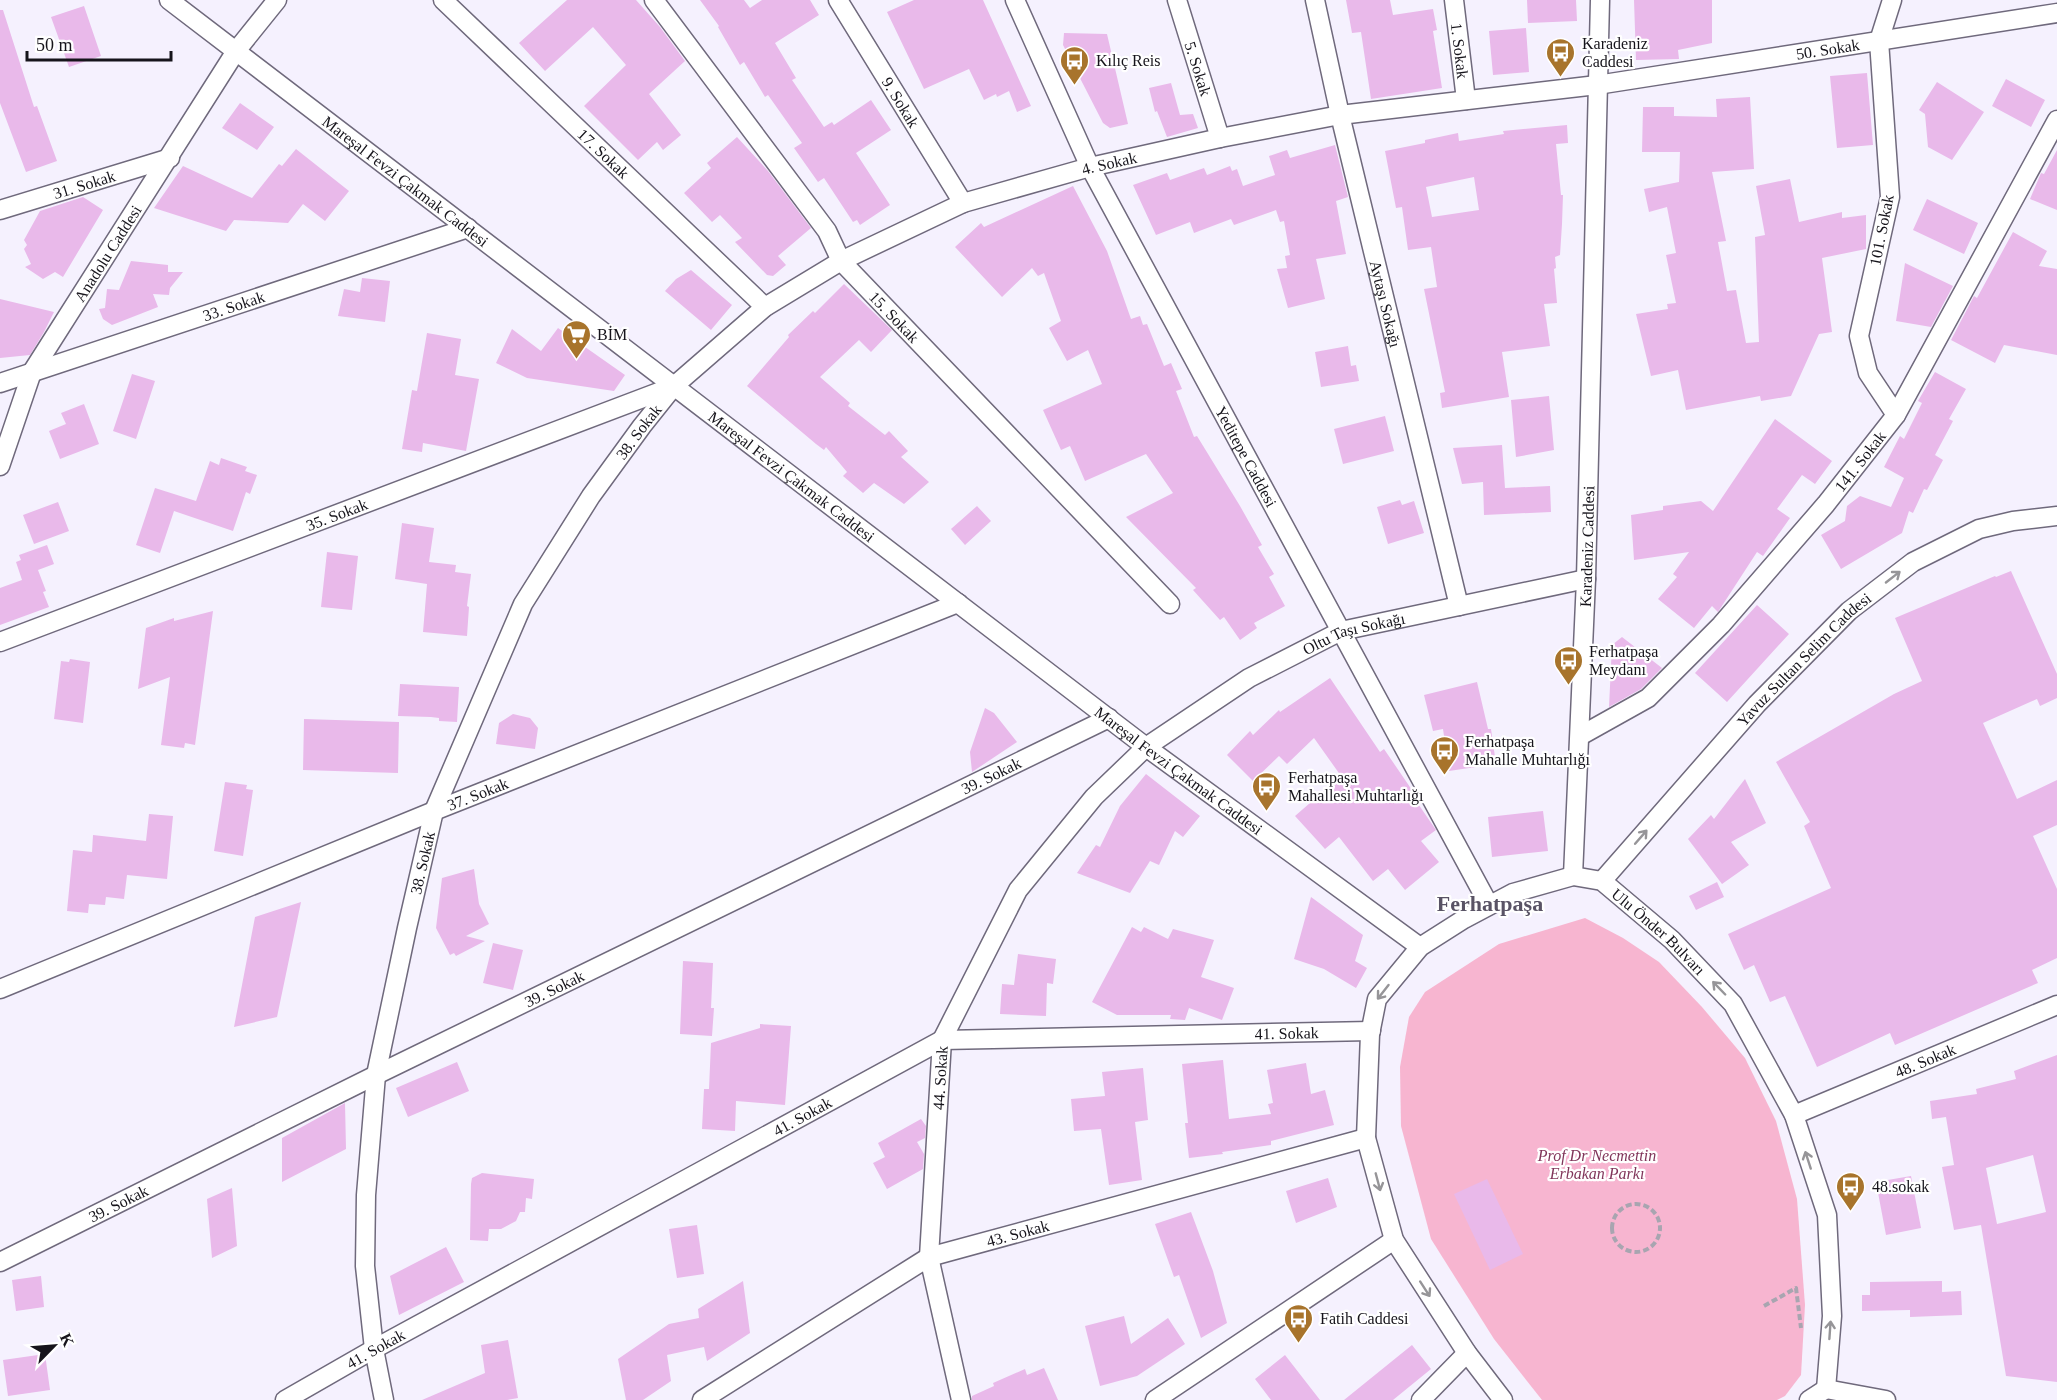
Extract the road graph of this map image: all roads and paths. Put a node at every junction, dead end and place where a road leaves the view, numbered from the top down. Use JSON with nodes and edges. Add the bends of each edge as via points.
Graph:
{"nodes":[{"id":1,"x":169,"y":0,"type":"edge"},
{"id":2,"x":277,"y":0,"type":"edge"},
{"id":3,"x":442,"y":0,"type":"edge"},
{"id":4,"x":654,"y":0,"type":"edge"},
{"id":5,"x":838,"y":0,"type":"edge"},
{"id":6,"x":1015,"y":0,"type":"edge"},
{"id":7,"x":1177,"y":0,"type":"edge"},
{"id":8,"x":1315,"y":0,"type":"edge"},
{"id":9,"x":1454,"y":0,"type":"edge"},
{"id":10,"x":1600,"y":0,"type":"edge"},
{"id":11,"x":1892,"y":0,"type":"edge"},
{"id":12,"x":2047,"y":10,"type":"edge"},
{"id":13,"x":1879,"y":41,"type":"junction"},
{"id":14,"x":236,"y":51,"type":"junction"},
{"id":15,"x":1597,"y":85,"type":"junction"},
{"id":16,"x":1466,"y":100,"type":"junction"},
{"id":17,"x":1340,"y":115,"type":"junction"},
{"id":18,"x":2057,"y":120,"type":"edge"},
{"id":19,"x":1220,"y":138,"type":"junction"},
{"id":20,"x":170,"y":158,"type":"junction"},
{"id":21,"x":1090,"y":167,"type":"junction"},
{"id":22,"x":963,"y":203,"type":"junction"},
{"id":23,"x":0,"y":210,"type":"edge"},
{"id":24,"x":468,"y":228,"type":"junction"},
{"id":25,"x":841,"y":261,"type":"junction"},
{"id":26,"x":765,"y":307,"type":"junction"},
{"id":27,"x":33,"y":372,"type":"junction"},
{"id":28,"x":0,"y":384,"type":"edge"},
{"id":29,"x":674,"y":386,"type":"junction"},
{"id":30,"x":1896,"y":415,"type":"junction"},
{"id":31,"x":0,"y":466,"type":"edge"},
{"id":32,"x":2057,"y":516,"type":"edge"},
{"id":33,"x":1586,"y":579,"type":"junction"},
{"id":34,"x":958,"y":603,"type":"junction"},
{"id":35,"x":1170,"y":604,"type":"dead end"},
{"id":36,"x":1458,"y":606,"type":"junction"},
{"id":37,"x":1341,"y":632,"type":"junction"},
{"id":38,"x":0,"y":642,"type":"edge"},
{"id":39,"x":1108,"y":718,"type":"junction"},
{"id":40,"x":1580,"y":736,"type":"junction"},
{"id":41,"x":1146,"y":747,"type":"junction"},
{"id":42,"x":434,"y":811,"type":"junction"},
{"id":43,"x":1573,"y":876,"type":"junction"},
{"id":44,"x":1602,"y":881,"type":"junction"},
{"id":45,"x":1489,"y":905,"type":"junction"},
{"id":46,"x":1420,"y":947,"type":"junction"},
{"id":47,"x":0,"y":989,"type":"edge"},
{"id":48,"x":2057,"y":1005,"type":"edge"},
{"id":49,"x":1371,"y":1031,"type":"junction"},
{"id":50,"x":942,"y":1040,"type":"junction"},
{"id":51,"x":376,"y":1075,"type":"junction"},
{"id":52,"x":1794,"y":1115,"type":"junction"},
{"id":53,"x":1366,"y":1138,"type":"junction"},
{"id":54,"x":1394,"y":1240,"type":"junction"},
{"id":55,"x":1618,"y":1244,"type":"joint"},
{"id":56,"x":929,"y":1257,"type":"junction"},
{"id":57,"x":0,"y":1262,"type":"edge"},
{"id":58,"x":1764,"y":1306,"type":"dead end"},
{"id":59,"x":1801,"y":1328,"type":"dead end"},
{"id":60,"x":374,"y":1349,"type":"junction"},
{"id":61,"x":1467,"y":1353,"type":"junction"},
{"id":62,"x":1826,"y":1389,"type":"junction"},
{"id":63,"x":285,"y":1400,"type":"edge"},
{"id":64,"x":384,"y":1400,"type":"edge"},
{"id":65,"x":702,"y":1400,"type":"edge"},
{"id":66,"x":961,"y":1400,"type":"edge"},
{"id":67,"x":1155,"y":1400,"type":"edge"},
{"id":68,"x":1421,"y":1400,"type":"edge"},
{"id":69,"x":1503,"y":1400,"type":"edge"},
{"id":70,"x":1809,"y":1400,"type":"edge"},
{"id":71,"x":1886,"y":1400,"type":"edge"}],
"edges":[{"from":1,"to":14,"type":"street","name":"Mareşal Fevzi Çakmak Caddesi"},
{"from":2,"to":14,"type":"street","name":"Anadolu Caddesi"},
{"from":3,"to":26,"type":"street","name":"17. Sokak"},
{"from":4,"to":25,"type":"street","name":"15. Sokak","via":[[827,231]]},
{"from":5,"to":22,"type":"street","name":"9. Sokak"},
{"from":6,"to":21,"type":"street","name":"Yeditepe Caddesi"},
{"from":7,"to":19,"type":"street","name":"5. Sokak"},
{"from":8,"to":17,"type":"street","name":"Aytaşı Sokağı"},
{"from":9,"to":16,"type":"street","name":"1. Sokak"},
{"from":10,"to":15,"type":"street","name":"Karadeniz Caddesi"},
{"from":11,"to":13,"type":"street","name":"101. Sokak"},
{"from":12,"to":13,"type":"street","name":"50. Sokak"},
{"from":13,"to":15,"type":"street","name":"50. Sokak"},
{"from":13,"to":30,"type":"street","name":"101. Sokak","via":[[1890,197],[1859,336],[1868,373]]},
{"from":14,"to":20,"type":"street","name":"Anadolu Caddesi"},
{"from":14,"to":24,"type":"street","name":"Mareşal Fevzi Çakmak Caddesi"},
{"from":15,"to":16,"type":"street","name":"4. Sokak"},
{"from":15,"to":33,"type":"street","name":"Karadeniz Caddesi"},
{"from":16,"to":17,"type":"street","name":"4. Sokak"},
{"from":17,"to":19,"type":"street","name":"4. Sokak"},
{"from":17,"to":36,"type":"street","name":"Aytaşı Sokağı"},
{"from":18,"to":30,"type":"street","name":"141. Sokak"},
{"from":19,"to":21,"type":"street","name":"4. Sokak"},
{"from":20,"to":23,"type":"street","name":"31. Sokak"},
{"from":20,"to":27,"type":"street","name":"Anadolu Caddesi"},
{"from":21,"to":22,"type":"street","name":"4. Sokak"},
{"from":21,"to":37,"type":"street","name":"Yeditepe Caddesi"},
{"from":22,"to":25,"type":"street","name":"4. Sokak"},
{"from":24,"to":27,"type":"street","name":"33. Sokak"},
{"from":24,"to":29,"type":"street","name":"Mareşal Fevzi Çakmak Caddesi"},
{"from":25,"to":26,"type":"street","name":"4. Sokak"},
{"from":25,"to":35,"type":"street","name":"15. Sokak"},
{"from":26,"to":29,"type":"street","name":"4. Sokak"},
{"from":27,"to":28,"type":"street","name":"33. Sokak"},
{"from":27,"to":31,"type":"street","name":"Anadolu Caddesi"},
{"from":29,"to":34,"type":"street","name":"Mareşal Fevzi Çakmak Caddesi"},
{"from":29,"to":38,"type":"street","name":"35. Sokak"},
{"from":29,"to":42,"type":"street","name":"38. Sokak","via":[[591,496],[523,604]]},
{"from":30,"to":40,"type":"street","name":"141. Sokak","via":[[1826,504],[1721,625],[1648,698]]},
{"from":44,"to":32,"type":"street","name":"Yavuz Sultan Selim Caddesi","one_way":true,"via":[[1757,704],[1849,611],[1912,562],[1979,529]]},
{"from":33,"to":36,"type":"street","name":"Oltu Taşı Sokağı"},
{"from":33,"to":40,"type":"street","name":"Karadeniz Caddesi"},
{"from":34,"to":39,"type":"street","name":"Mareşal Fevzi Çakmak Caddesi"},
{"from":34,"to":42,"type":"street","name":"37. Sokak"},
{"from":36,"to":37,"type":"street","name":"Oltu Taşı Sokağı"},
{"from":37,"to":41,"type":"street","name":"Oltu Taşı Sokağı","via":[[1250,678]]},
{"from":37,"to":45,"type":"street","name":"Yeditepe Caddesi"},
{"from":39,"to":41,"type":"street","name":"Mareşal Fevzi Çakmak Caddesi"},
{"from":39,"to":51,"type":"street","name":"39. Sokak"},
{"from":40,"to":43,"type":"street","name":"Karadeniz Caddesi"},
{"from":41,"to":46,"type":"street","name":"Mareşal Fevzi Çakmak Caddesi"},
{"from":41,"to":50,"type":"street","name":"44. Sokak","via":[[1094,797],[1018,890]]},
{"from":42,"to":47,"type":"street","name":"37. Sokak"},
{"from":42,"to":51,"type":"street","name":"38. Sokak"},
{"from":43,"to":44,"type":"street","name":"Ulu Önder Bulvarı"},
{"from":43,"to":45,"type":"street","name":"Ulu Önder Bulvarı","via":[[1513,893]]},
{"from":52,"to":44,"type":"street","name":"Ulu Önder Bulvarı","one_way":true,"via":[[1733,1004],[1672,940]]},
{"from":45,"to":46,"type":"street","name":"Ulu Önder Bulvarı"},
{"from":46,"to":49,"type":"street","name":"Ulu Önder Bulvarı","one_way":true,"via":[[1377,999]]},
{"from":48,"to":52,"type":"street","name":"48. Sokak"},
{"from":49,"to":50,"type":"street","name":"41. Sokak"},
{"from":49,"to":53,"type":"street","name":"Ulu Önder Bulvarı"},
{"from":50,"to":56,"type":"street","name":"44. Sokak"},
{"from":50,"to":60,"type":"street","name":"41. Sokak"},
{"from":51,"to":57,"type":"street","name":"39. Sokak"},
{"from":51,"to":60,"type":"street","name":"38. Sokak","via":[[364,1266]]},
{"from":62,"to":52,"type":"street","name":"Ulu Önder Bulvarı","one_way":true,"via":[[1832,1316],[1827,1215]]},
{"from":53,"to":54,"type":"street","name":"Ulu Önder Bulvarı","one_way":true},
{"from":53,"to":56,"type":"street","name":"43. Sokak"},
{"from":54,"to":61,"type":"street","name":"Ulu Önder Bulvarı","one_way":true},
{"from":54,"to":67,"type":"street"},
{"from":55,"to":55,"type":"path","via":[[1629,1252],[1648,1250],[1660,1235],[1658,1216],[1642,1205],[1621,1210],[1612,1230]]},
{"from":56,"to":65,"type":"street","name":"43. Sokak"},
{"from":56,"to":66,"type":"street","name":"44. Sokak"},
{"from":58,"to":59,"type":"path","via":[[1796,1288]]},
{"from":60,"to":63,"type":"street","name":"41. Sokak"},
{"from":60,"to":64,"type":"street","name":"38. Sokak"},
{"from":61,"to":68,"type":"street"},
{"from":61,"to":69,"type":"street","name":"Ulu Önder Bulvarı"},
{"from":62,"to":70,"type":"street"},
{"from":62,"to":71,"type":"street"}]}
